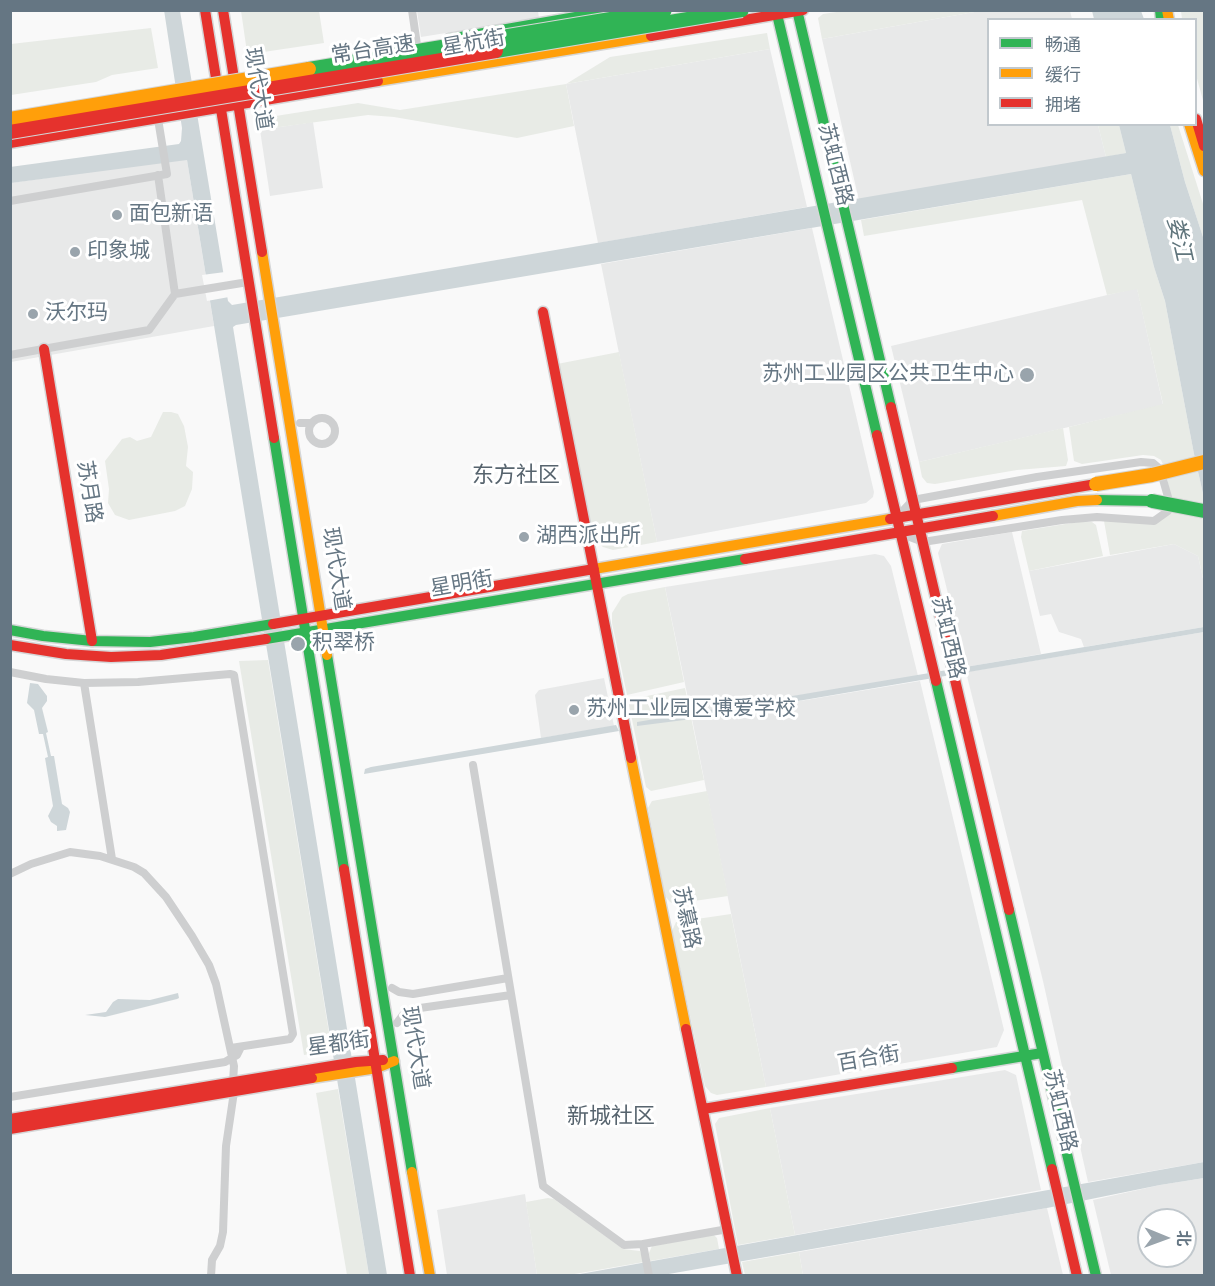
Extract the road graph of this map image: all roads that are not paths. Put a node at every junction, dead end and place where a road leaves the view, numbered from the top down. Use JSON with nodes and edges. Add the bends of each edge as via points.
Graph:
{"nodes":[{"id":1,"x":205,"y":10,"type":"edge"},
{"id":2,"x":223,"y":10,"type":"edge"},
{"id":3,"x":411,"y":10,"type":"edge"},
{"id":4,"x":616,"y":10,"type":"edge"},
{"id":5,"x":665,"y":10,"type":"edge"},
{"id":6,"x":742,"y":10,"type":"edge"},
{"id":7,"x":799,"y":11,"type":"edge"},
{"id":8,"x":776,"y":13,"type":"edge"},
{"id":9,"x":417,"y":45,"type":"junction"},
{"id":10,"x":234,"y":76,"type":"junction"},
{"id":11,"x":215,"y":79,"type":"junction"},
{"id":12,"x":238,"y":106,"type":"junction"},
{"id":13,"x":220,"y":109,"type":"junction"},
{"id":14,"x":10,"y":113,"type":"edge"},
{"id":15,"x":10,"y":119,"type":"edge"},
{"id":16,"x":158,"y":119,"type":"junction"},
{"id":17,"x":1197,"y":122,"type":"edge"},
{"id":18,"x":1190,"y":126,"type":"edge"},
{"id":19,"x":10,"y":132,"type":"edge"},
{"id":20,"x":10,"y":143,"type":"edge"},
{"id":21,"x":1204,"y":146,"type":"edge"},
{"id":22,"x":1204,"y":171,"type":"edge"},
{"id":23,"x":158,"y":176,"type":"junction"},
{"id":24,"x":10,"y":201,"type":"edge"},
{"id":25,"x":248,"y":282,"type":"junction"},
{"id":26,"x":175,"y":294,"type":"junction"},
{"id":27,"x":543,"y":312,"type":"dead end"},
{"id":28,"x":44,"y":349,"type":"junction"},
{"id":29,"x":10,"y":354,"type":"edge"},
{"id":30,"x":300,"y":423,"type":"dead end"},
{"id":31,"x":311,"y":423,"type":"junction"},
{"id":32,"x":315,"y":442,"type":"junction"},
{"id":33,"x":304,"y":446,"type":"dead end"},
{"id":34,"x":1204,"y":462,"type":"edge"},
{"id":35,"x":913,"y":500,"type":"junction"},
{"id":36,"x":1152,"y":501,"type":"junction"},
{"id":37,"x":1204,"y":504,"type":"edge"},
{"id":38,"x":1204,"y":511,"type":"edge"},
{"id":39,"x":916,"y":514,"type":"junction"},
{"id":40,"x":897,"y":517,"type":"junction"},
{"id":41,"x":901,"y":533,"type":"junction"},
{"id":42,"x":921,"y":536,"type":"junction"},
{"id":43,"x":594,"y":568,"type":"junction"},
{"id":44,"x":596,"y":584,"type":"junction"},
{"id":45,"x":321,"y":614,"type":"junction"},
{"id":46,"x":303,"y":617,"type":"junction"},
{"id":47,"x":10,"y":630,"type":"edge"},
{"id":48,"x":324,"y":630,"type":"junction"},
{"id":49,"x":305,"y":633,"type":"junction"},
{"id":50,"x":92,"y":641,"type":"junction"},
{"id":51,"x":10,"y":645,"type":"edge"},
{"id":52,"x":10,"y":672,"type":"edge"},
{"id":53,"x":84,"y":683,"type":"junction"},
{"id":54,"x":473,"y":765,"type":"dead end"},
{"id":55,"x":112,"y":859,"type":"junction"},
{"id":56,"x":10,"y":874,"type":"edge"},
{"id":57,"x":508,"y":978,"type":"junction"},
{"id":58,"x":392,"y":987,"type":"dead end"},
{"id":59,"x":511,"y":995,"type":"junction"},
{"id":60,"x":398,"y":1023,"type":"dead end"},
{"id":61,"x":241,"y":1047,"type":"junction"},
{"id":62,"x":231,"y":1048,"type":"junction"},
{"id":63,"x":1042,"y":1053,"type":"junction"},
{"id":64,"x":1024,"y":1055,"type":"junction"},
{"id":65,"x":233,"y":1058,"type":"junction"},
{"id":66,"x":394,"y":1061,"type":"junction"},
{"id":67,"x":376,"y":1064,"type":"junction"},
{"id":68,"x":233,"y":1087,"type":"junction"},
{"id":69,"x":10,"y":1097,"type":"edge"},
{"id":70,"x":703,"y":1109,"type":"junction"},
{"id":71,"x":10,"y":1119,"type":"edge"},
{"id":72,"x":10,"y":1129,"type":"edge"},
{"id":73,"x":729,"y":1236,"type":"junction"},
{"id":74,"x":643,"y":1244,"type":"junction"},
{"id":75,"x":736,"y":1271,"type":"edge"},
{"id":76,"x":211,"y":1275,"type":"edge"},
{"id":77,"x":410,"y":1275,"type":"edge"},
{"id":78,"x":429,"y":1275,"type":"edge"},
{"id":79,"x":649,"y":1275,"type":"edge"},
{"id":80,"x":1077,"y":1275,"type":"edge"},
{"id":81,"x":1096,"y":1275,"type":"edge"}],
"edges":[{"from":1,"to":11,"type":"main road","name":"现代大道"},
{"from":2,"to":10,"type":"main road","name":"现代大道"},
{"from":3,"to":9,"type":"street"},
{"from":4,"to":9,"type":"main road","name":"星杭街"},
{"from":5,"to":15,"type":"main road","name":"常台高速","bridge":true},
{"from":6,"to":19,"type":"main road","name":"常台高速","bridge":true},
{"from":7,"to":8,"type":"main road","name":"星杭街"},
{"from":7,"to":35,"type":"main road","name":"苏虹西路"},
{"from":8,"to":12,"type":"main road","name":"星杭街"},
{"from":8,"to":40,"type":"main road","name":"苏虹西路"},
{"from":9,"to":10,"type":"main road","name":"星杭街"},
{"from":10,"to":11,"type":"main road","name":"星杭街"},
{"from":10,"to":12,"type":"main road","name":"现代大道"},
{"from":11,"to":13,"type":"main road","name":"现代大道"},
{"from":11,"to":14,"type":"main road","name":"星杭街"},
{"from":12,"to":13,"type":"main road","name":"星杭街"},
{"from":12,"to":45,"type":"main road","name":"现代大道"},
{"from":13,"to":16,"type":"main road","name":"星杭街"},
{"from":13,"to":25,"type":"main road","name":"现代大道"},
{"from":16,"to":20,"type":"main road","name":"星杭街"},
{"from":16,"to":23,"type":"street","via":[[167,174]]},
{"from":17,"to":21,"type":"main road"},
{"from":18,"to":22,"type":"main road"},
{"from":23,"to":24,"type":"street"},
{"from":23,"to":26,"type":"street"},
{"from":25,"to":26,"type":"street"},
{"from":25,"to":46,"type":"main road","name":"现代大道"},
{"from":26,"to":28,"type":"street","via":[[149,330]]},
{"from":27,"to":43,"type":"main road","name":"苏慕路"},
{"from":28,"to":29,"type":"street"},
{"from":28,"to":50,"type":"main road","name":"苏月路"},
{"from":30,"to":31,"type":"street"},
{"from":31,"to":32,"type":"street","via":[[309,431]]},
{"from":31,"to":32,"type":"street","via":[[322,418],[331,421],[335,428],[332,441]]},
{"from":32,"to":33,"type":"street"},
{"from":34,"to":39,"type":"main road","name":"星明街","bridge":true,"via":[[1152,475]]},
{"from":35,"to":39,"type":"main road","name":"苏虹西路"},
{"from":35,"to":40,"type":"street"},
{"from":35,"to":42,"type":"street","via":[[1146,462],[1160,468],[1168,497],[1168,511],[1154,520],[1099,517]]},
{"from":36,"to":37,"type":"main road","bridge":true},
{"from":36,"to":38,"type":"main road","bridge":true},
{"from":36,"to":42,"type":"main road","name":"星明街","via":[[1077,501]]},
{"from":39,"to":40,"type":"main road","name":"星明街"},
{"from":39,"to":42,"type":"main road","name":"苏虹西路"},
{"from":40,"to":41,"type":"main road","name":"苏虹西路"},
{"from":40,"to":43,"type":"main road","name":"星明街"},
{"from":41,"to":42,"type":"main road","name":"星明街"},
{"from":41,"to":44,"type":"main road","name":"星明街"},
{"from":41,"to":64,"type":"main road","name":"苏虹西路"},
{"from":42,"to":63,"type":"main road","name":"苏虹西路"},
{"from":43,"to":44,"type":"main road","name":"苏慕路"},
{"from":43,"to":45,"type":"main road","name":"星明街"},
{"from":44,"to":48,"type":"main road","name":"星明街"},
{"from":44,"to":70,"type":"main road","name":"苏慕路"},
{"from":45,"to":46,"type":"main road","name":"星明街"},
{"from":45,"to":48,"type":"main road","name":"现代大道"},
{"from":46,"to":49,"type":"main road","name":"现代大道"},
{"from":46,"to":50,"type":"main road","name":"星明街","via":[[160,641]]},
{"from":47,"to":50,"type":"main road","name":"星明街"},
{"from":48,"to":49,"type":"main road","name":"星明街"},
{"from":48,"to":66,"type":"main road","name":"现代大道"},
{"from":49,"to":51,"type":"main road","name":"星明街","via":[[130,657],[66,654]]},
{"from":49,"to":67,"type":"main road","name":"现代大道"},
{"from":52,"to":53,"type":"street"},
{"from":53,"to":55,"type":"street"},
{"from":53,"to":61,"type":"street","via":[[234,675],[293,1034],[290,1039]]},
{"from":54,"to":57,"type":"street"},
{"from":55,"to":56,"type":"street","via":[[66,853]]},
{"from":55,"to":62,"type":"street","via":[[144,873],[181,918],[213,974]]},
{"from":57,"to":58,"type":"street","via":[[413,994]]},
{"from":57,"to":59,"type":"street"},
{"from":59,"to":60,"type":"street","via":[[413,1009]]},
{"from":59,"to":74,"type":"street","via":[[543,1186],[621,1243]]},
{"from":61,"to":62,"type":"street"},
{"from":61,"to":65,"type":"street"},
{"from":62,"to":65,"type":"street"},
{"from":63,"to":64,"type":"main road","name":"百合街"},
{"from":63,"to":81,"type":"main road","name":"苏虹西路"},
{"from":64,"to":70,"type":"main road","name":"百合街"},
{"from":64,"to":80,"type":"main road","name":"苏虹西路"},
{"from":65,"to":68,"type":"street"},
{"from":65,"to":69,"type":"street"},
{"from":66,"to":67,"type":"main road","name":"星都街"},
{"from":66,"to":78,"type":"main road","name":"现代大道"},
{"from":67,"to":68,"type":"main road","name":"星都街"},
{"from":67,"to":77,"type":"main road","name":"现代大道"},
{"from":68,"to":71,"type":"main road","name":"星都街"},
{"from":68,"to":72,"type":"main road","name":"星都街"},
{"from":68,"to":76,"type":"street","via":[[223,1233],[212,1260]]},
{"from":70,"to":73,"type":"main road","name":"苏慕路"},
{"from":73,"to":74,"type":"street"},
{"from":73,"to":75,"type":"main road","name":"苏慕路"},
{"from":74,"to":79,"type":"street"}]}
